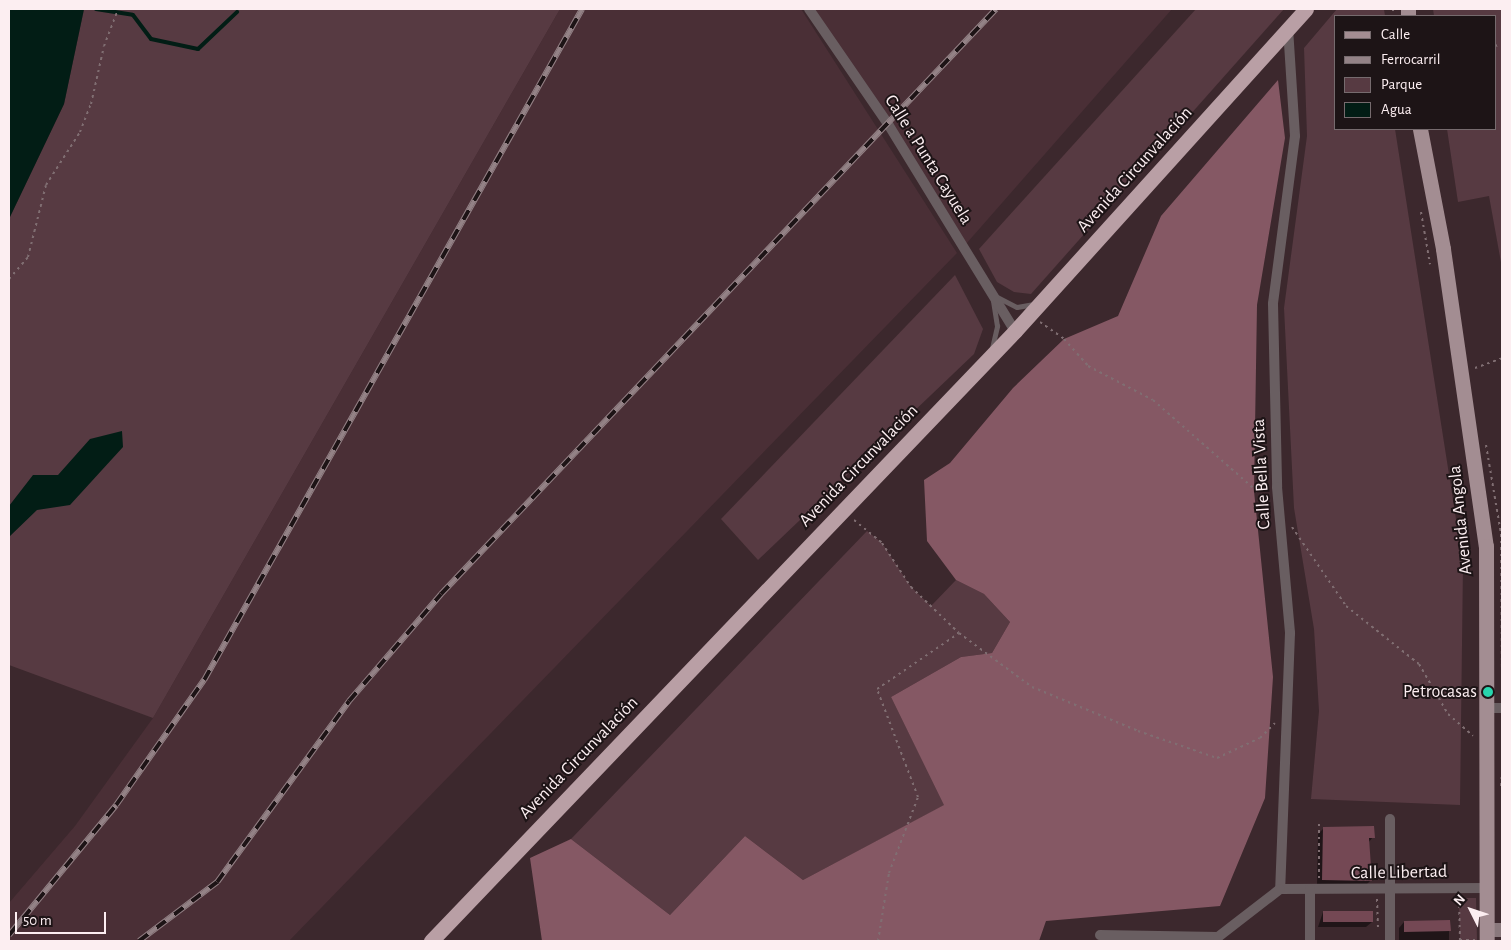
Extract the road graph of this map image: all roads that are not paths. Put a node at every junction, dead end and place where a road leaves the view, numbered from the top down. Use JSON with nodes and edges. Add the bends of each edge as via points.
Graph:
{"nodes":[{"id":1,"x":810,"y":9,"type":"edge"},
{"id":2,"x":1306,"y":9,"type":"edge"},
{"id":3,"x":1288,"y":28,"type":"junction"},
{"id":4,"x":1420,"y":130,"type":"edge"},
{"id":5,"x":992,"y":295,"type":"junction"},
{"id":6,"x":1040,"y":303,"type":"junction"},
{"id":7,"x":1015,"y":331,"type":"junction"},
{"id":8,"x":990,"y":357,"type":"junction"},
{"id":9,"x":1496,"y":708,"type":"edge"},
{"id":10,"x":1390,"y":819,"type":"dead end"},
{"id":11,"x":1488,"y":888,"type":"junction"},
{"id":12,"x":1280,"y":889,"type":"junction"},
{"id":13,"x":1310,"y":889,"type":"junction"},
{"id":14,"x":1390,"y":891,"type":"junction"},
{"id":15,"x":1488,"y":933,"type":"edge"},
{"id":16,"x":1100,"y":935,"type":"dead end"},
{"id":17,"x":431,"y":941,"type":"edge"},
{"id":18,"x":1310,"y":941,"type":"edge"},
{"id":19,"x":1390,"y":941,"type":"edge"}],
"edges":[{"from":1,"to":5,"type":"street","name":"Calle a Punta Cayuela","via":[[888,124]]},
{"from":2,"to":3,"type":"highway","name":"Avenida Circunvalación"},
{"from":3,"to":6,"type":"highway","name":"Avenida Circunvalación"},
{"from":3,"to":12,"type":"street","name":"Calle Bella Vista","via":[[1295,136],[1273,304],[1277,487],[1290,633]]},
{"from":4,"to":9,"type":"main road","name":"Avenida Angola","via":[[1461,371],[1486,546]]},
{"from":5,"to":6,"type":"lane","via":[[1017,307]]},
{"from":5,"to":7,"type":"street","name":"Calle a Punta Cayuela"},
{"from":5,"to":8,"type":"lane","via":[[997,326]]},
{"from":6,"to":7,"type":"highway","name":"Avenida Circunvalación"},
{"from":7,"to":8,"type":"highway","name":"Avenida Circunvalación"},
{"from":8,"to":17,"type":"highway","name":"Avenida Circunvalación"},
{"from":9,"to":11,"type":"main road","name":"Avenida Angola"},
{"from":10,"to":14,"type":"street"},
{"from":11,"to":14,"type":"street","name":"Calle Libertad"},
{"from":11,"to":15,"type":"main road","name":"Avenida Angola"},
{"from":12,"to":13,"type":"street"},
{"from":12,"to":16,"type":"street","via":[[1218,937]]},
{"from":13,"to":14,"type":"street","name":"Calle Libertad"},
{"from":13,"to":18,"type":"street"},
{"from":14,"to":19,"type":"street"}]}
